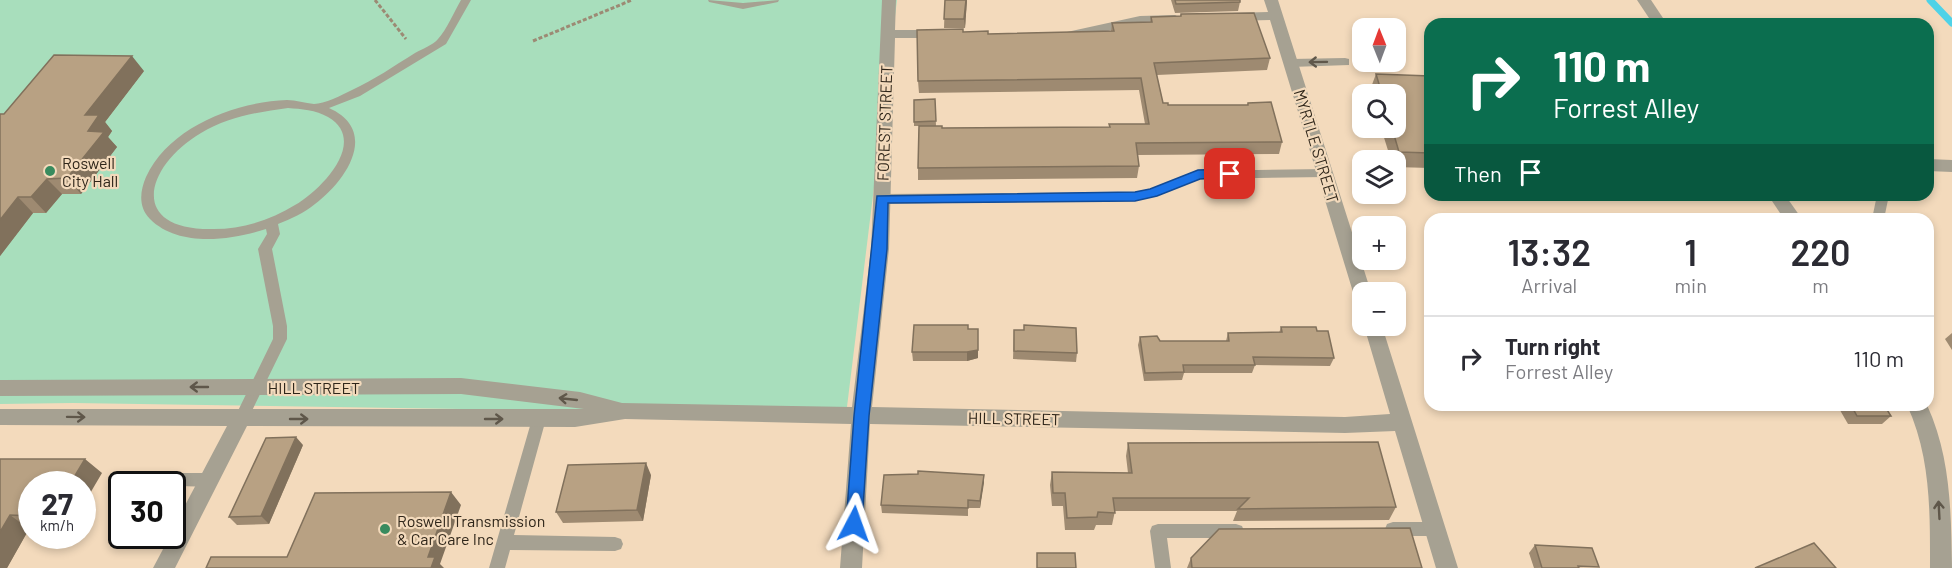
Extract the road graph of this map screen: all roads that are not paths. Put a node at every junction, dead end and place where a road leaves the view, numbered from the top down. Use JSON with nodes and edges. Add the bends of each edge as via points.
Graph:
{"nodes":[{"id":1,"x":466,"y":0,"type":"edge"},
{"id":2,"x":713,"y":0,"type":"edge"},
{"id":3,"x":774,"y":0,"type":"edge"},
{"id":4,"x":889,"y":0,"type":"edge"},
{"id":5,"x":1272,"y":0,"type":"edge"},
{"id":6,"x":1644,"y":0,"type":"edge"},
{"id":7,"x":1276,"y":16,"type":"junction"},
{"id":8,"x":1189,"y":18,"type":"edge"},
{"id":9,"x":1220,"y":18,"type":"edge"},
{"id":10,"x":1656,"y":18,"type":"edge"},
{"id":11,"x":887,"y":34,"type":"junction"},
{"id":12,"x":957,"y":34,"type":"edge"},
{"id":13,"x":1063,"y":35,"type":"edge"},
{"id":14,"x":1345,"y":62,"type":"dead end"},
{"id":15,"x":1291,"y":63,"type":"junction"},
{"id":16,"x":356,"y":93,"type":"junction"},
{"id":17,"x":318,"y":108,"type":"junction"},
{"id":18,"x":338,"y":118,"type":"junction"},
{"id":19,"x":1934,"y":165,"type":"edge"},
{"id":20,"x":1952,"y":166,"type":"edge"},
{"id":21,"x":1325,"y":173,"type":"junction"},
{"id":22,"x":882,"y":199,"type":"junction"},
{"id":23,"x":270,"y":221,"type":"junction"},
{"id":24,"x":246,"y":231,"type":"junction"},
{"id":25,"x":265,"y":249,"type":"junction"},
{"id":26,"x":1359,"y":282,"type":"edge"},
{"id":27,"x":1375,"y":336,"type":"edge"},
{"id":28,"x":257,"y":387,"type":"junction"},
{"id":29,"x":0,"y":388,"type":"edge"},
{"id":30,"x":625,"y":411,"type":"junction"},
{"id":31,"x":1919,"y":411,"type":"edge"},
{"id":32,"x":861,"y":416,"type":"junction"},
{"id":33,"x":0,"y":417,"type":"edge"},
{"id":34,"x":241,"y":419,"type":"junction"},
{"id":35,"x":539,"y":419,"type":"junction"},
{"id":36,"x":1403,"y":422,"type":"junction"},
{"id":37,"x":186,"y":480,"type":"edge"},
{"id":38,"x":209,"y":480,"type":"junction"},
{"id":39,"x":1377,"y":529,"type":"edge"},
{"id":40,"x":1435,"y":529,"type":"junction"},
{"id":41,"x":1250,"y":531,"type":"edge"},
{"id":42,"x":504,"y":542,"type":"junction"},
{"id":43,"x":615,"y":544,"type":"dead end"},
{"id":44,"x":164,"y":568,"type":"edge"},
{"id":45,"x":497,"y":568,"type":"edge"},
{"id":46,"x":851,"y":568,"type":"edge"},
{"id":47,"x":1163,"y":568,"type":"edge"},
{"id":48,"x":1447,"y":568,"type":"edge"},
{"id":49,"x":1941,"y":568,"type":"edge"}],
"edges":[{"from":1,"to":16,"type":"lane","via":[[442,42]]},
{"from":2,"to":3,"type":"lane","via":[[743,6]]},
{"from":4,"to":11,"type":"street","name":"FOREST STREET"},
{"from":5,"to":7,"type":"street","name":"MYRTLE STREET"},
{"from":6,"to":10,"type":"street"},
{"from":7,"to":9,"type":"street"},
{"from":7,"to":15,"type":"street","name":"MYRTLE STREET"},
{"from":8,"to":13,"type":"street","via":[[1140,20],[1089,33]]},
{"from":11,"to":12,"type":"street"},
{"from":11,"to":22,"type":"street","name":"FOREST STREET"},
{"from":14,"to":15,"type":"lane","one_way":true},
{"from":15,"to":21,"type":"street","name":"MYRTLE STREET"},
{"from":16,"to":17,"type":"lane"},
{"from":16,"to":18,"type":"lane"},
{"from":17,"to":18,"type":"lane"},
{"from":17,"to":24,"type":"lane","via":[[288,104],[219,120],[187,137],[162,159],[147,183],[147,205],[160,223],[187,233]]},
{"from":18,"to":23,"type":"lane","via":[[349,135],[348,158],[332,184],[301,208]]},
{"from":19,"to":20,"type":"street"},
{"from":21,"to":22,"type":"lane","via":[[1198,175],[1135,196]]},
{"from":21,"to":26,"type":"street","name":"MYRTLE STREET"},
{"from":22,"to":32,"type":"street","name":"FOREST STREET"},
{"from":23,"to":24,"type":"lane"},
{"from":23,"to":25,"type":"lane","via":[[274,234]]},
{"from":24,"to":25,"type":"lane"},
{"from":25,"to":28,"type":"lane","via":[[280,339]]},
{"from":27,"to":36,"type":"street"},
{"from":28,"to":29,"type":"street","name":"HILL STREET","one_way":true},
{"from":30,"to":28,"type":"street","name":"HILL STREET","one_way":true,"via":[[580,400],[461,386]]},
{"from":28,"to":34,"type":"lane"},
{"from":30,"to":32,"type":"street","name":"HILL STREET"},
{"from":30,"to":35,"type":"street","name":"HILL STREET","via":[[575,419]]},
{"from":49,"to":31,"type":"street","one_way":true,"via":[[1940,507],[1932,448]]},
{"from":32,"to":36,"type":"street","name":"HILL STREET","via":[[1345,425]]},
{"from":32,"to":46,"type":"street","name":"FOREST STREET"},
{"from":33,"to":34,"type":"street","name":"HILL STREET","one_way":true},
{"from":34,"to":35,"type":"street","name":"HILL STREET","one_way":true},
{"from":34,"to":38,"type":"street"},
{"from":35,"to":42,"type":"lane"},
{"from":36,"to":40,"type":"street"},
{"from":37,"to":38,"type":"lane"},
{"from":38,"to":44,"type":"street"},
{"from":39,"to":40,"type":"lane"},
{"from":40,"to":48,"type":"street"},
{"from":41,"to":47,"type":"lane","via":[[1158,531]]},
{"from":42,"to":43,"type":"lane"},
{"from":42,"to":45,"type":"lane"}]}
